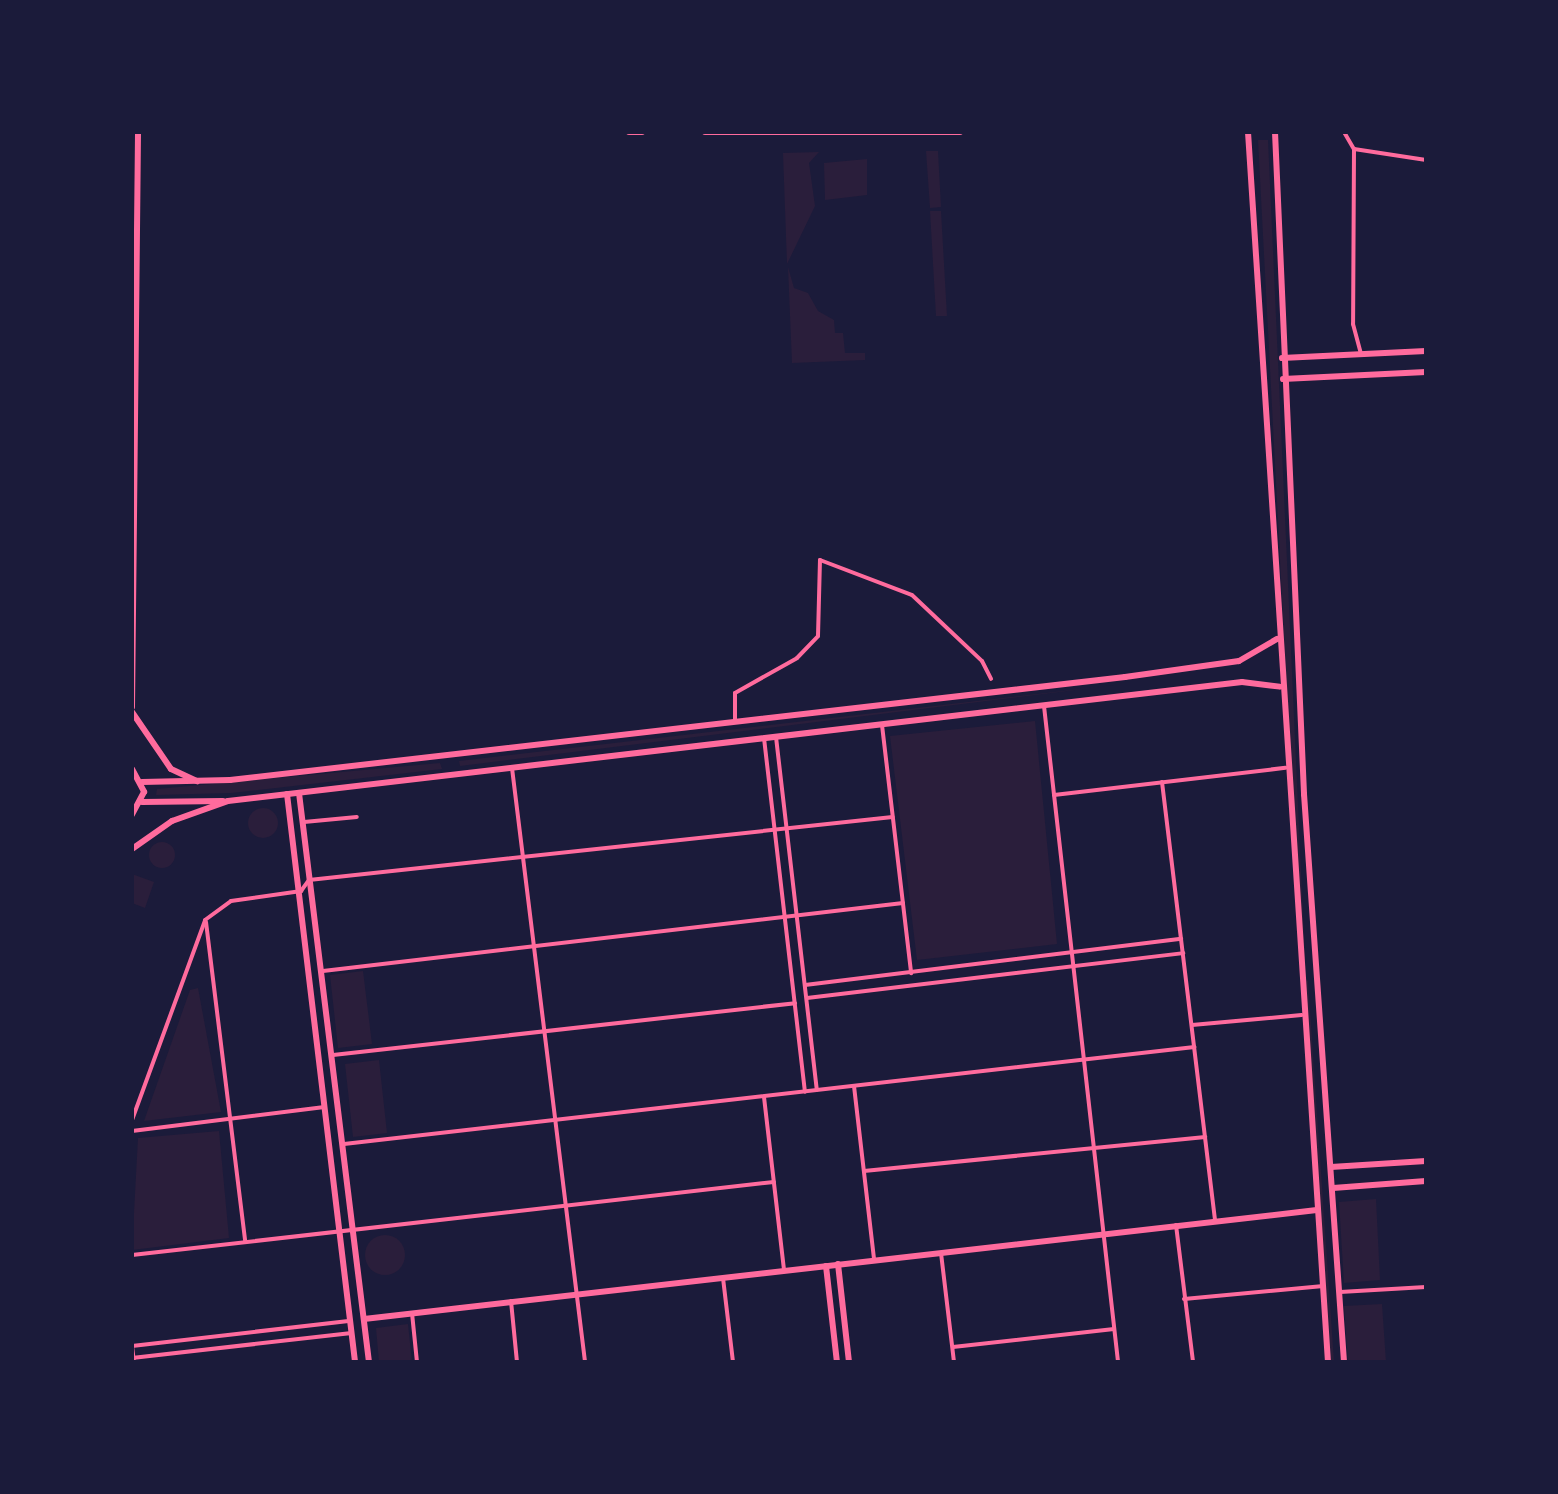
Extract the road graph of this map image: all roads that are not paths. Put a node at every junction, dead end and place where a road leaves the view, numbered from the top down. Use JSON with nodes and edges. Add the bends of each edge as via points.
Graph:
{"nodes":[{"id":1,"x":138,"y":132,"type":"edge"},
{"id":2,"x":629,"y":132,"type":"edge"},
{"id":3,"x":642,"y":132,"type":"edge"},
{"id":4,"x":705,"y":132,"type":"edge"},
{"id":5,"x":960,"y":132,"type":"edge"},
{"id":6,"x":1248,"y":132,"type":"edge"},
{"id":7,"x":1275,"y":132,"type":"edge"},
{"id":8,"x":1344,"y":132,"type":"edge"},
{"id":9,"x":767,"y":134,"type":"edge"},
{"id":10,"x":1354,"y":149,"type":"junction"},
{"id":11,"x":1426,"y":160,"type":"edge"},
{"id":12,"x":1426,"y":351,"type":"edge"},
{"id":13,"x":1361,"y":354,"type":"junction"},
{"id":14,"x":1282,"y":358,"type":"junction"},
{"id":15,"x":1426,"y":372,"type":"edge"},
{"id":16,"x":1283,"y":379,"type":"junction"},
{"id":17,"x":1277,"y":639,"type":"junction"},
{"id":18,"x":1125,"y":677,"type":"junction"},
{"id":19,"x":991,"y":679,"type":"dead end"},
{"id":20,"x":1280,"y":687,"type":"junction"},
{"id":21,"x":1128,"y":696,"type":"junction"},
{"id":22,"x":1044,"y":706,"type":"junction"},
{"id":23,"x":132,"y":710,"type":"edge"},
{"id":24,"x":735,"y":722,"type":"junction"},
{"id":25,"x":882,"y":725,"type":"junction"},
{"id":26,"x":776,"y":737,"type":"junction"},
{"id":27,"x":764,"y":738,"type":"junction"},
{"id":28,"x":451,"y":755,"type":"junction"},
{"id":29,"x":512,"y":768,"type":"junction"},
{"id":30,"x":1285,"y":768,"type":"junction"},
{"id":31,"x":132,"y":769,"type":"edge"},
{"id":32,"x":452,"y":775,"type":"junction"},
{"id":33,"x":197,"y":781,"type":"junction"},
{"id":34,"x":142,"y":782,"type":"junction"},
{"id":35,"x":1162,"y":782,"type":"junction"},
{"id":36,"x":299,"y":793,"type":"junction"},
{"id":37,"x":287,"y":794,"type":"junction"},
{"id":38,"x":1304,"y":794,"type":"junction"},
{"id":39,"x":1054,"y":795,"type":"junction"},
{"id":40,"x":1287,"y":796,"type":"junction"},
{"id":41,"x":228,"y":801,"type":"junction"},
{"id":42,"x":142,"y":802,"type":"junction"},
{"id":43,"x":132,"y":815,"type":"edge"},
{"id":44,"x":357,"y":817,"type":"dead end"},
{"id":45,"x":893,"y":817,"type":"junction"},
{"id":46,"x":303,"y":822,"type":"junction"},
{"id":47,"x":787,"y":828,"type":"junction"},
{"id":48,"x":775,"y":830,"type":"junction"},
{"id":49,"x":132,"y":849,"type":"edge"},
{"id":50,"x":522,"y":857,"type":"junction"},
{"id":51,"x":309,"y":880,"type":"junction"},
{"id":52,"x":301,"y":891,"type":"junction"},
{"id":53,"x":903,"y":903,"type":"junction"},
{"id":54,"x":797,"y":915,"type":"junction"},
{"id":55,"x":785,"y":917,"type":"junction"},
{"id":56,"x":205,"y":920,"type":"junction"},
{"id":57,"x":1181,"y":939,"type":"junction"},
{"id":58,"x":532,"y":947,"type":"junction"},
{"id":59,"x":1072,"y":952,"type":"junction"},
{"id":60,"x":1183,"y":953,"type":"junction"},
{"id":61,"x":1073,"y":966,"type":"junction"},
{"id":62,"x":323,"y":971,"type":"junction"},
{"id":63,"x":1317,"y":972,"type":"junction"},
{"id":64,"x":911,"y":973,"type":"junction"},
{"id":65,"x":1298,"y":973,"type":"junction"},
{"id":66,"x":805,"y":985,"type":"junction"},
{"id":67,"x":807,"y":998,"type":"junction"},
{"id":68,"x":795,"y":1003,"type":"junction"},
{"id":69,"x":1302,"y":1015,"type":"junction"},
{"id":70,"x":1192,"y":1025,"type":"junction"},
{"id":71,"x":542,"y":1032,"type":"junction"},
{"id":72,"x":1194,"y":1047,"type":"junction"},
{"id":73,"x":333,"y":1055,"type":"junction"},
{"id":74,"x":1084,"y":1060,"type":"junction"},
{"id":75,"x":854,"y":1086,"type":"junction"},
{"id":76,"x":817,"y":1090,"type":"junction"},
{"id":77,"x":805,"y":1092,"type":"junction"},
{"id":78,"x":764,"y":1097,"type":"junction"},
{"id":79,"x":325,"y":1107,"type":"junction"},
{"id":80,"x":232,"y":1117,"type":"junction"},
{"id":81,"x":132,"y":1120,"type":"edge"},
{"id":82,"x":552,"y":1121,"type":"junction"},
{"id":83,"x":132,"y":1131,"type":"edge"},
{"id":84,"x":1205,"y":1137,"type":"junction"},
{"id":85,"x":344,"y":1144,"type":"junction"},
{"id":86,"x":1094,"y":1148,"type":"junction"},
{"id":87,"x":1426,"y":1161,"type":"edge"},
{"id":88,"x":1331,"y":1167,"type":"junction"},
{"id":89,"x":864,"y":1171,"type":"junction"},
{"id":90,"x":1426,"y":1181,"type":"edge"},
{"id":91,"x":774,"y":1182,"type":"junction"},
{"id":92,"x":1333,"y":1188,"type":"junction"},
{"id":93,"x":565,"y":1206,"type":"junction"},
{"id":94,"x":1317,"y":1210,"type":"junction"},
{"id":95,"x":1215,"y":1221,"type":"junction"},
{"id":96,"x":1176,"y":1225,"type":"junction"},
{"id":97,"x":354,"y":1231,"type":"junction"},
{"id":98,"x":340,"y":1233,"type":"junction"},
{"id":99,"x":1103,"y":1234,"type":"junction"},
{"id":100,"x":245,"y":1241,"type":"junction"},
{"id":101,"x":941,"y":1252,"type":"junction"},
{"id":102,"x":132,"y":1255,"type":"edge"},
{"id":103,"x":874,"y":1260,"type":"junction"},
{"id":104,"x":838,"y":1264,"type":"junction"},
{"id":105,"x":826,"y":1266,"type":"junction"},
{"id":106,"x":784,"y":1271,"type":"junction"},
{"id":107,"x":723,"y":1278,"type":"junction"},
{"id":108,"x":1323,"y":1286,"type":"junction"},
{"id":109,"x":1426,"y":1287,"type":"edge"},
{"id":110,"x":1338,"y":1292,"type":"junction"},
{"id":111,"x":576,"y":1293,"type":"junction"},
{"id":112,"x":1184,"y":1299,"type":"junction"},
{"id":113,"x":511,"y":1301,"type":"junction"},
{"id":114,"x":412,"y":1313,"type":"junction"},
{"id":115,"x":364,"y":1319,"type":"junction"},
{"id":116,"x":349,"y":1321,"type":"junction"},
{"id":117,"x":1114,"y":1329,"type":"junction"},
{"id":118,"x":352,"y":1333,"type":"junction"},
{"id":119,"x":132,"y":1346,"type":"edge"},
{"id":120,"x":953,"y":1347,"type":"junction"},
{"id":121,"x":133,"y":1359,"type":"edge"},
{"id":122,"x":355,"y":1362,"type":"edge"},
{"id":123,"x":369,"y":1362,"type":"edge"},
{"id":124,"x":417,"y":1362,"type":"edge"},
{"id":125,"x":517,"y":1362,"type":"edge"},
{"id":126,"x":585,"y":1362,"type":"edge"},
{"id":127,"x":733,"y":1362,"type":"edge"},
{"id":128,"x":837,"y":1362,"type":"edge"},
{"id":129,"x":849,"y":1362,"type":"edge"},
{"id":130,"x":954,"y":1362,"type":"edge"},
{"id":131,"x":1118,"y":1362,"type":"edge"},
{"id":132,"x":1193,"y":1362,"type":"edge"},
{"id":133,"x":1328,"y":1362,"type":"edge"},
{"id":134,"x":1344,"y":1362,"type":"edge"}],
"edges":[{"from":1,"to":23,"type":"street"},
{"from":2,"to":3,"type":"street"},
{"from":4,"to":9,"type":"street"},
{"from":5,"to":9,"type":"street"},
{"from":6,"to":17,"type":"street"},
{"from":7,"to":14,"type":"street"},
{"from":8,"to":10,"type":"street"},
{"from":10,"to":11,"type":"street"},
{"from":10,"to":13,"type":"street","via":[[1353,324]]},
{"from":12,"to":13,"type":"street"},
{"from":13,"to":14,"type":"street"},
{"from":14,"to":16,"type":"street"},
{"from":15,"to":16,"type":"street"},
{"from":16,"to":38,"type":"street"},
{"from":17,"to":18,"type":"street","via":[[1239,661]]},
{"from":17,"to":20,"type":"street"},
{"from":18,"to":21,"type":"street"},
{"from":18,"to":24,"type":"street"},
{"from":19,"to":24,"type":"street","via":[[982,661],[912,595],[820,560],[818,636],[797,658],[735,693]]},
{"from":20,"to":21,"type":"street","via":[[1248,681]]},
{"from":20,"to":30,"type":"street"},
{"from":21,"to":22,"type":"street"},
{"from":22,"to":25,"type":"street"},
{"from":22,"to":39,"type":"street"},
{"from":23,"to":33,"type":"street","via":[[171,769]]},
{"from":24,"to":28,"type":"street"},
{"from":25,"to":26,"type":"street"},
{"from":25,"to":45,"type":"street"},
{"from":26,"to":27,"type":"street"},
{"from":26,"to":47,"type":"street"},
{"from":27,"to":29,"type":"street"},
{"from":27,"to":48,"type":"street"},
{"from":28,"to":32,"type":"street"},
{"from":28,"to":33,"type":"street"},
{"from":29,"to":32,"type":"street"},
{"from":29,"to":50,"type":"street"},
{"from":30,"to":35,"type":"street"},
{"from":30,"to":40,"type":"street"},
{"from":31,"to":34,"type":"street"},
{"from":32,"to":36,"type":"street"},
{"from":33,"to":34,"type":"street"},
{"from":34,"to":42,"type":"street"},
{"from":35,"to":39,"type":"street"},
{"from":35,"to":57,"type":"street"},
{"from":36,"to":37,"type":"street"},
{"from":36,"to":46,"type":"street"},
{"from":37,"to":41,"type":"street"},
{"from":37,"to":52,"type":"street"},
{"from":38,"to":40,"type":"street"},
{"from":38,"to":63,"type":"street"},
{"from":39,"to":59,"type":"street"},
{"from":40,"to":65,"type":"street"},
{"from":41,"to":42,"type":"street"},
{"from":41,"to":49,"type":"street","via":[[172,821]]},
{"from":42,"to":43,"type":"street"},
{"from":44,"to":46,"type":"street"},
{"from":45,"to":47,"type":"street"},
{"from":45,"to":53,"type":"street"},
{"from":46,"to":51,"type":"street"},
{"from":47,"to":48,"type":"street"},
{"from":47,"to":54,"type":"street"},
{"from":48,"to":50,"type":"street"},
{"from":48,"to":55,"type":"street"},
{"from":50,"to":51,"type":"street"},
{"from":50,"to":58,"type":"street"},
{"from":51,"to":52,"type":"street"},
{"from":51,"to":62,"type":"street"},
{"from":52,"to":56,"type":"street","via":[[231,901]]},
{"from":52,"to":79,"type":"street"},
{"from":53,"to":54,"type":"street"},
{"from":53,"to":64,"type":"street"},
{"from":54,"to":55,"type":"street"},
{"from":54,"to":66,"type":"street"},
{"from":55,"to":58,"type":"street"},
{"from":55,"to":68,"type":"street"},
{"from":56,"to":80,"type":"street"},
{"from":56,"to":81,"type":"street"},
{"from":57,"to":59,"type":"street"},
{"from":57,"to":60,"type":"street"},
{"from":58,"to":62,"type":"street"},
{"from":58,"to":71,"type":"street"},
{"from":59,"to":61,"type":"street"},
{"from":59,"to":64,"type":"street"},
{"from":60,"to":61,"type":"street"},
{"from":60,"to":70,"type":"street"},
{"from":61,"to":67,"type":"street"},
{"from":61,"to":74,"type":"street"},
{"from":62,"to":73,"type":"street"},
{"from":63,"to":65,"type":"street"},
{"from":63,"to":88,"type":"street"},
{"from":64,"to":66,"type":"street"},
{"from":65,"to":69,"type":"street"},
{"from":66,"to":67,"type":"street"},
{"from":67,"to":76,"type":"street"},
{"from":68,"to":71,"type":"street"},
{"from":68,"to":77,"type":"street"},
{"from":69,"to":70,"type":"street"},
{"from":69,"to":94,"type":"street"},
{"from":70,"to":72,"type":"street"},
{"from":71,"to":73,"type":"street"},
{"from":71,"to":82,"type":"street"},
{"from":72,"to":74,"type":"street"},
{"from":72,"to":84,"type":"street"},
{"from":73,"to":85,"type":"street"},
{"from":74,"to":75,"type":"street"},
{"from":74,"to":86,"type":"street"},
{"from":75,"to":76,"type":"street"},
{"from":75,"to":89,"type":"street"},
{"from":76,"to":77,"type":"street"},
{"from":77,"to":78,"type":"street"},
{"from":78,"to":82,"type":"street"},
{"from":78,"to":91,"type":"street"},
{"from":79,"to":80,"type":"street"},
{"from":79,"to":98,"type":"street"},
{"from":80,"to":83,"type":"street"},
{"from":80,"to":100,"type":"street"},
{"from":82,"to":85,"type":"street"},
{"from":82,"to":93,"type":"street"},
{"from":84,"to":86,"type":"street"},
{"from":84,"to":95,"type":"street"},
{"from":85,"to":97,"type":"street"},
{"from":86,"to":89,"type":"street"},
{"from":86,"to":99,"type":"street"},
{"from":87,"to":88,"type":"street"},
{"from":88,"to":92,"type":"street"},
{"from":89,"to":103,"type":"street"},
{"from":90,"to":92,"type":"street"},
{"from":91,"to":93,"type":"street"},
{"from":91,"to":106,"type":"street"},
{"from":92,"to":110,"type":"street"},
{"from":93,"to":97,"type":"street"},
{"from":93,"to":111,"type":"street"},
{"from":94,"to":95,"type":"street"},
{"from":94,"to":108,"type":"street"},
{"from":95,"to":96,"type":"street"},
{"from":96,"to":99,"type":"street"},
{"from":96,"to":112,"type":"street"},
{"from":97,"to":98,"type":"street"},
{"from":97,"to":115,"type":"street"},
{"from":98,"to":100,"type":"street"},
{"from":98,"to":116,"type":"street"},
{"from":99,"to":101,"type":"street"},
{"from":99,"to":117,"type":"street"},
{"from":100,"to":102,"type":"street"},
{"from":101,"to":103,"type":"street"},
{"from":101,"to":120,"type":"street"},
{"from":103,"to":104,"type":"street"},
{"from":104,"to":105,"type":"street"},
{"from":104,"to":129,"type":"street"},
{"from":105,"to":106,"type":"street"},
{"from":105,"to":128,"type":"street"},
{"from":106,"to":107,"type":"street"},
{"from":107,"to":111,"type":"street"},
{"from":107,"to":127,"type":"street"},
{"from":108,"to":112,"type":"street"},
{"from":108,"to":133,"type":"street"},
{"from":109,"to":110,"type":"street"},
{"from":110,"to":134,"type":"street"},
{"from":111,"to":113,"type":"street"},
{"from":111,"to":126,"type":"street"},
{"from":112,"to":132,"type":"street"},
{"from":113,"to":114,"type":"street"},
{"from":113,"to":125,"type":"street"},
{"from":114,"to":115,"type":"street"},
{"from":114,"to":124,"type":"street"},
{"from":115,"to":123,"type":"street"},
{"from":116,"to":118,"type":"street"},
{"from":116,"to":119,"type":"street"},
{"from":117,"to":120,"type":"street"},
{"from":117,"to":131,"type":"street"},
{"from":118,"to":121,"type":"street"},
{"from":118,"to":122,"type":"street"},
{"from":119,"to":121,"type":"street"},
{"from":120,"to":130,"type":"street"}]}
